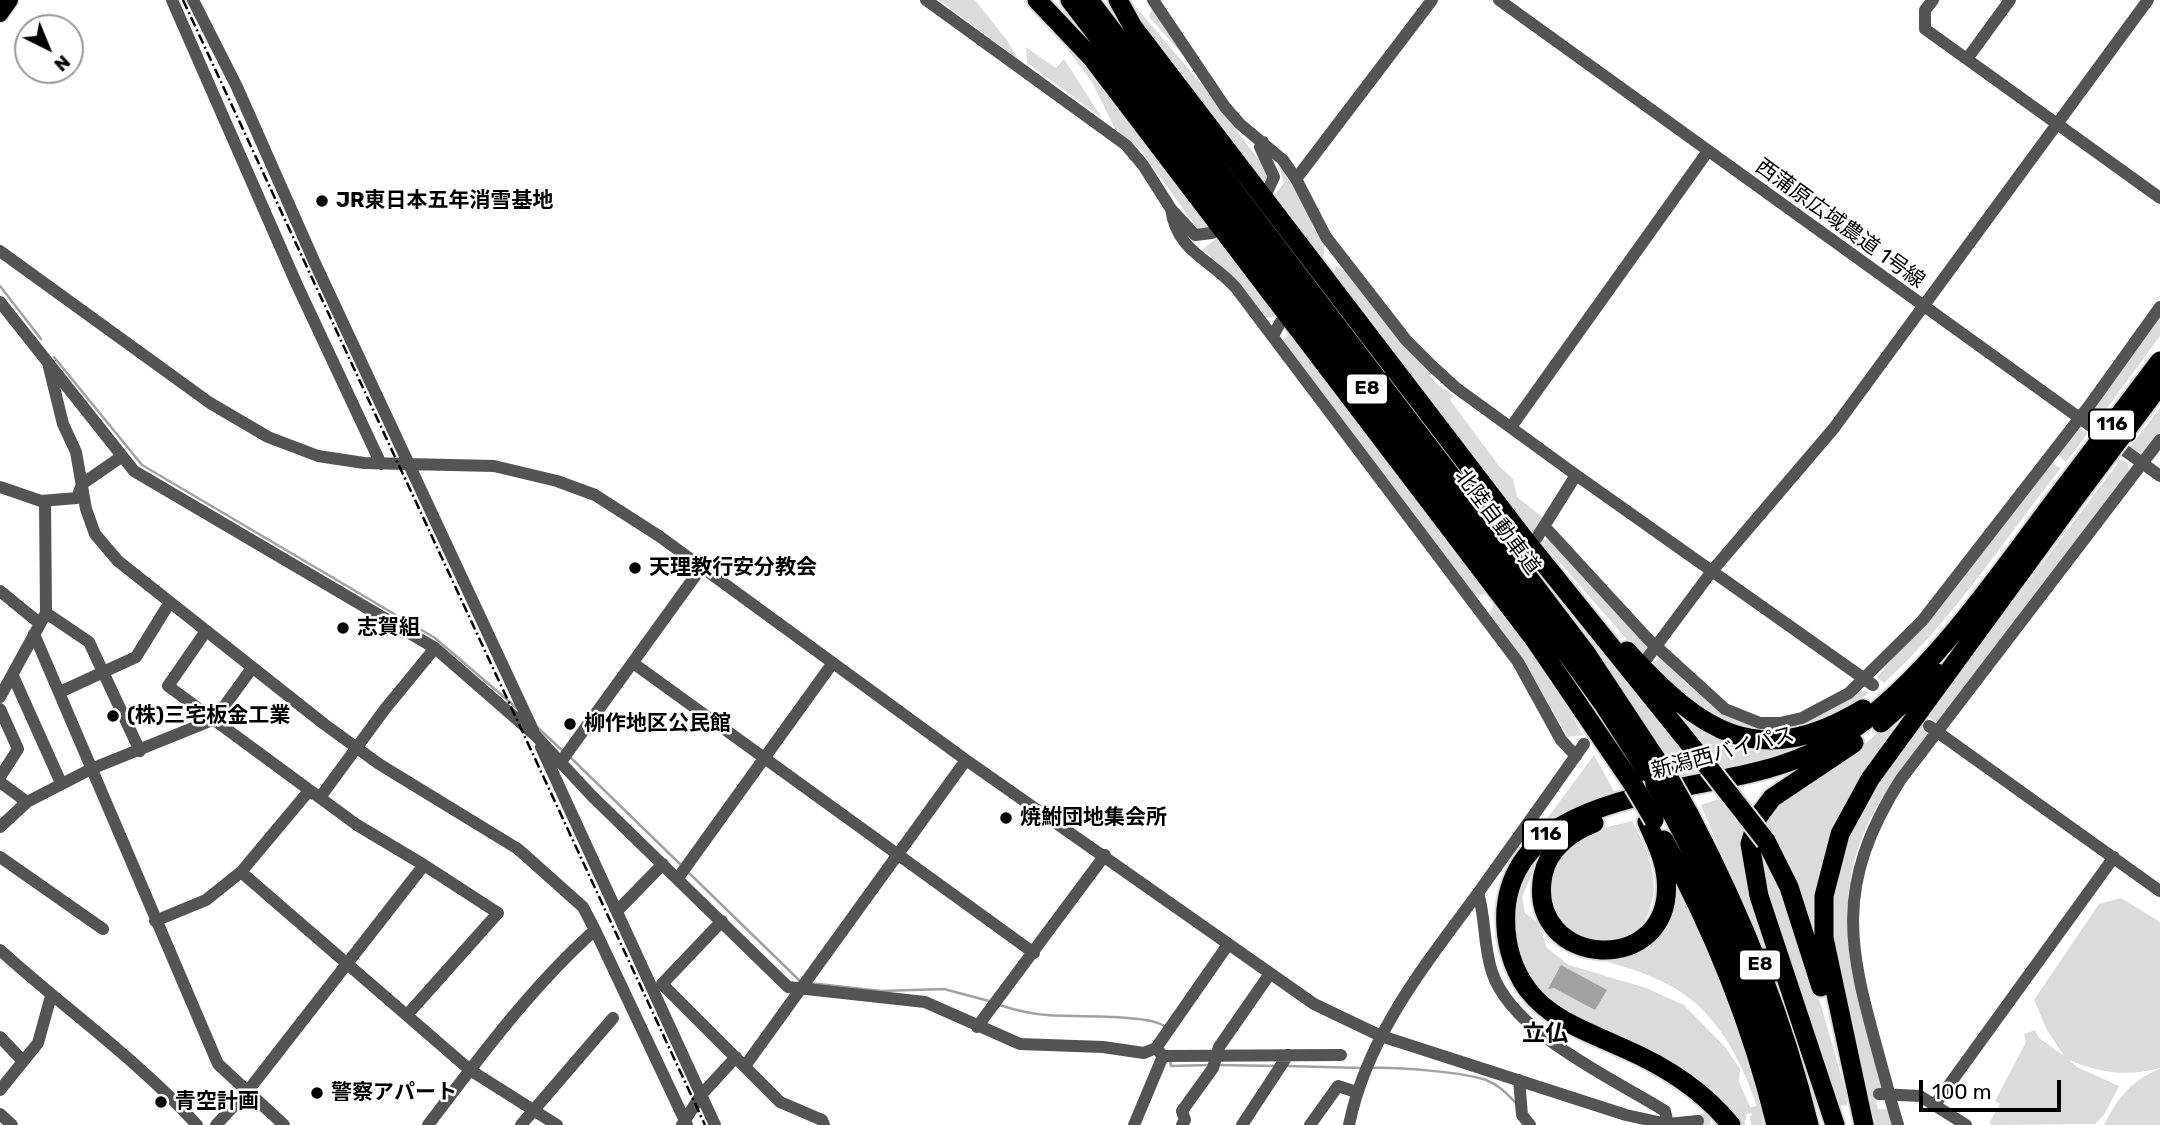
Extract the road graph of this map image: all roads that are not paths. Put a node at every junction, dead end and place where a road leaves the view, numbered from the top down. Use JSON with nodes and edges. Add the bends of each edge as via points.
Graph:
{"nodes":[{"id":1,"x":10,"y":0,"type":"edge"},
{"id":2,"x":172,"y":0,"type":"edge"},
{"id":3,"x":193,"y":0,"type":"edge"},
{"id":4,"x":926,"y":0,"type":"edge"},
{"id":5,"x":1037,"y":0,"type":"edge"},
{"id":6,"x":1070,"y":0,"type":"edge"},
{"id":7,"x":1089,"y":0,"type":"edge"},
{"id":8,"x":1118,"y":0,"type":"edge"},
{"id":9,"x":1153,"y":0,"type":"edge"},
{"id":10,"x":1432,"y":0,"type":"edge"},
{"id":11,"x":1500,"y":0,"type":"edge"},
{"id":12,"x":1933,"y":0,"type":"edge"},
{"id":13,"x":2010,"y":0,"type":"edge"},
{"id":14,"x":2148,"y":0,"type":"edge"},
{"id":15,"x":0,"y":14,"type":"edge"},
{"id":16,"x":1967,"y":59,"type":"junction"},
{"id":17,"x":2056,"y":124,"type":"junction"},
{"id":18,"x":1264,"y":142,"type":"junction"},
{"id":19,"x":1708,"y":151,"type":"junction"},
{"id":20,"x":1297,"y":179,"type":"junction"},
{"id":21,"x":1267,"y":191,"type":"dead end"},
{"id":22,"x":2160,"y":198,"type":"edge"},
{"id":23,"x":1171,"y":209,"type":"junction"},
{"id":24,"x":1212,"y":233,"type":"dead end"},
{"id":25,"x":0,"y":251,"type":"edge"},
{"id":26,"x":1338,"y":253,"type":"junction"},
{"id":27,"x":1323,"y":265,"type":"dead end"},
{"id":28,"x":0,"y":302,"type":"edge"},
{"id":29,"x":1920,"y":306,"type":"junction"},
{"id":30,"x":2160,"y":306,"type":"edge"},
{"id":31,"x":1280,"y":323,"type":"dead end"},
{"id":32,"x":1273,"y":336,"type":"junction"},
{"id":33,"x":2160,"y":348,"type":"edge"},
{"id":34,"x":2160,"y":361,"type":"edge"},
{"id":35,"x":49,"y":367,"type":"junction"},
{"id":36,"x":2160,"y":385,"type":"edge"},
{"id":37,"x":2160,"y":397,"type":"edge"},
{"id":38,"x":2080,"y":417,"type":"junction"},
{"id":39,"x":1511,"y":427,"type":"junction"},
{"id":40,"x":2160,"y":440,"type":"edge"},
{"id":41,"x":2100,"y":441,"type":"junction"},
{"id":42,"x":121,"y":457,"type":"junction"},
{"id":43,"x":381,"y":464,"type":"junction"},
{"id":44,"x":408,"y":464,"type":"junction"},
{"id":45,"x":2144,"y":465,"type":"junction"},
{"id":46,"x":1576,"y":475,"type":"junction"},
{"id":47,"x":2160,"y":476,"type":"edge"},
{"id":48,"x":82,"y":484,"type":"junction"},
{"id":49,"x":0,"y":487,"type":"edge"},
{"id":50,"x":2070,"y":493,"type":"junction"},
{"id":51,"x":45,"y":501,"type":"junction"},
{"id":52,"x":1544,"y":526,"type":"junction"},
{"id":53,"x":1531,"y":540,"type":"junction"},
{"id":54,"x":701,"y":568,"type":"junction"},
{"id":55,"x":1712,"y":571,"type":"junction"},
{"id":56,"x":2018,"y":575,"type":"junction"},
{"id":57,"x":0,"y":590,"type":"edge"},
{"id":58,"x":1490,"y":596,"type":"dead end"},
{"id":59,"x":170,"y":602,"type":"junction"},
{"id":60,"x":1480,"y":611,"type":"junction"},
{"id":61,"x":39,"y":623,"type":"junction"},
{"id":62,"x":206,"y":631,"type":"junction"},
{"id":63,"x":1657,"y":646,"type":"junction"},
{"id":64,"x":435,"y":648,"type":"junction"},
{"id":65,"x":1645,"y":661,"type":"tunnel mouth"},
{"id":66,"x":633,"y":663,"type":"junction"},
{"id":67,"x":832,"y":664,"type":"junction"},
{"id":68,"x":1920,"y":667,"type":"junction"},
{"id":69,"x":252,"y":668,"type":"junction"},
{"id":70,"x":0,"y":673,"type":"edge"},
{"id":71,"x":106,"y":673,"type":"junction"},
{"id":72,"x":13,"y":676,"type":"junction"},
{"id":73,"x":1869,"y":682,"type":"junction"},
{"id":74,"x":60,"y":692,"type":"junction"},
{"id":75,"x":0,"y":697,"type":"edge"},
{"id":76,"x":0,"y":709,"type":"edge"},
{"id":77,"x":215,"y":719,"type":"junction"},
{"id":78,"x":1933,"y":729,"type":"junction"},
{"id":79,"x":536,"y":736,"type":"junction"},
{"id":80,"x":1854,"y":743,"type":"junction"},
{"id":81,"x":358,"y":746,"type":"junction"},
{"id":82,"x":141,"y":751,"type":"junction"},
{"id":83,"x":764,"y":760,"type":"junction"},
{"id":84,"x":966,"y":760,"type":"junction"},
{"id":85,"x":560,"y":763,"type":"junction"},
{"id":86,"x":91,"y":769,"type":"junction"},
{"id":87,"x":0,"y":776,"type":"edge"},
{"id":88,"x":0,"y":782,"type":"edge"},
{"id":89,"x":1662,"y":782,"type":"junction"},
{"id":90,"x":61,"y":783,"type":"junction"},
{"id":91,"x":321,"y":796,"type":"junction"},
{"id":92,"x":27,"y":802,"type":"junction"},
{"id":93,"x":1681,"y":816,"type":"junction"},
{"id":94,"x":1651,"y":821,"type":"junction"},
{"id":95,"x":0,"y":827,"type":"edge"},
{"id":96,"x":1105,"y":855,"type":"junction"},
{"id":97,"x":898,"y":856,"type":"junction"},
{"id":98,"x":0,"y":857,"type":"edge"},
{"id":99,"x":2114,"y":857,"type":"junction"},
{"id":100,"x":663,"y":864,"type":"junction"},
{"id":101,"x":424,"y":865,"type":"junction"},
{"id":102,"x":241,"y":872,"type":"junction"},
{"id":103,"x":678,"y":878,"type":"junction"},
{"id":104,"x":2160,"y":891,"type":"edge"},
{"id":105,"x":1478,"y":893,"type":"junction"},
{"id":106,"x":617,"y":911,"type":"junction"},
{"id":107,"x":155,"y":920,"type":"junction"},
{"id":108,"x":722,"y":921,"type":"junction"},
{"id":109,"x":103,"y":929,"type":"dead end"},
{"id":110,"x":595,"y":930,"type":"junction"},
{"id":111,"x":1227,"y":946,"type":"junction"},
{"id":112,"x":0,"y":950,"type":"edge"},
{"id":113,"x":1034,"y":953,"type":"junction"},
{"id":114,"x":345,"y":962,"type":"junction"},
{"id":115,"x":1269,"y":975,"type":"junction"},
{"id":116,"x":801,"y":990,"type":"junction"},
{"id":117,"x":51,"y":996,"type":"junction"},
{"id":118,"x":407,"y":1015,"type":"junction"},
{"id":119,"x":612,"y":1017,"type":"dead end"},
{"id":120,"x":977,"y":1027,"type":"junction"},
{"id":121,"x":1381,"y":1036,"type":"junction"},
{"id":122,"x":0,"y":1037,"type":"edge"},
{"id":123,"x":1159,"y":1052,"type":"junction"},
{"id":124,"x":1288,"y":1055,"type":"junction"},
{"id":125,"x":1340,"y":1055,"type":"dead end"},
{"id":126,"x":1218,"y":1056,"type":"junction"},
{"id":127,"x":23,"y":1061,"type":"junction"},
{"id":128,"x":740,"y":1062,"type":"junction"},
{"id":129,"x":470,"y":1070,"type":"junction"},
{"id":130,"x":1519,"y":1080,"type":"junction"},
{"id":131,"x":0,"y":1090,"type":"edge"},
{"id":132,"x":247,"y":1092,"type":"junction"},
{"id":133,"x":1356,"y":1092,"type":"junction"},
{"id":134,"x":701,"y":1095,"type":"junction"},
{"id":135,"x":1884,"y":1097,"type":"junction"},
{"id":136,"x":1936,"y":1103,"type":"junction"},
{"id":137,"x":534,"y":1108,"type":"junction"},
{"id":138,"x":0,"y":1114,"type":"edge"},
{"id":139,"x":1698,"y":1121,"type":"dead end"},
{"id":140,"x":685,"y":1124,"type":"edge"},
{"id":141,"x":12,"y":1125,"type":"edge"},
{"id":142,"x":197,"y":1125,"type":"edge"},
{"id":143,"x":216,"y":1125,"type":"edge"},
{"id":144,"x":284,"y":1125,"type":"edge"},
{"id":145,"x":428,"y":1125,"type":"edge"},
{"id":146,"x":521,"y":1125,"type":"edge"},
{"id":147,"x":557,"y":1125,"type":"edge"},
{"id":148,"x":715,"y":1125,"type":"edge"},
{"id":149,"x":824,"y":1125,"type":"edge"},
{"id":150,"x":1134,"y":1125,"type":"edge"},
{"id":151,"x":1182,"y":1125,"type":"edge"},
{"id":152,"x":1242,"y":1125,"type":"edge"},
{"id":153,"x":1310,"y":1125,"type":"edge"},
{"id":154,"x":1349,"y":1125,"type":"edge"},
{"id":155,"x":1530,"y":1125,"type":"edge"},
{"id":156,"x":1670,"y":1125,"type":"edge"},
{"id":157,"x":1729,"y":1125,"type":"edge"},
{"id":158,"x":1776,"y":1125,"type":"edge"},
{"id":159,"x":1793,"y":1125,"type":"edge"},
{"id":160,"x":1809,"y":1125,"type":"edge"},
{"id":161,"x":1835,"y":1125,"type":"edge"},
{"id":162,"x":1864,"y":1125,"type":"edge"},
{"id":163,"x":1898,"y":1125,"type":"edge"},
{"id":164,"x":1966,"y":1125,"type":"edge"}],
"edges":[{"from":1,"to":15,"type":"main road"},
{"from":2,"to":43,"type":"street"},
{"from":3,"to":44,"type":"street"},
{"from":4,"to":23,"type":"street","via":[[1126,145]]},
{"from":5,"to":94,"type":"highway","bridge":true,"via":[[1092,58],[1564,680]]},
{"from":6,"to":89,"type":"highway","name":"北陸自動車道","number":"E8"},
{"from":7,"to":89,"type":"highway","name":"北陸自動車道","number":"E8","via":[[1579,643]]},
{"from":8,"to":53,"type":"highway","via":[[1133,27]]},
{"from":9,"to":18,"type":"street","via":[[1225,107]]},
{"from":10,"to":20,"type":"street"},
{"from":11,"to":19,"type":"street","name":"西蒲原広域農道 1号線"},
{"from":12,"to":16,"type":"street","via":[[1925,10],[1925,29]]},
{"from":13,"to":16,"type":"street"},
{"from":14,"to":17,"type":"street"},
{"from":16,"to":17,"type":"street"},
{"from":17,"to":22,"type":"street"},
{"from":17,"to":29,"type":"street"},
{"from":18,"to":20,"type":"street"},
{"from":18,"to":21,"type":"street","via":[[1260,147],[1274,177]]},
{"from":19,"to":29,"type":"street","name":"西蒲原広域農道 1号線"},
{"from":19,"to":39,"type":"street"},
{"from":20,"to":26,"type":"street"},
{"from":23,"to":24,"type":"street","via":[[1195,234]]},
{"from":23,"to":32,"type":"street","via":[[1181,241],[1226,277]]},
{"from":25,"to":43,"type":"street","via":[[210,403],[268,437],[318,456]]},
{"from":26,"to":27,"type":"street"},
{"from":26,"to":39,"type":"street","via":[[1406,340],[1455,387]]},
{"from":28,"to":35,"type":"street"},
{"from":29,"to":38,"type":"street","name":"西蒲原広域農道 1号線"},
{"from":29,"to":55,"type":"street","via":[[1834,428]]},
{"from":30,"to":38,"type":"street"},
{"from":31,"to":32,"type":"street"},
{"from":32,"to":60,"type":"street"},
{"from":33,"to":41,"type":"highway","bridge":true},
{"from":34,"to":41,"type":"highway","name":"新潟西バイパス","number":"116","bridge":true},
{"from":35,"to":42,"type":"street"},
{"from":35,"to":48,"type":"street"},
{"from":36,"to":50,"type":"highway","name":"新潟西バイパス","number":"116","bridge":true},
{"from":37,"to":50,"type":"highway","bridge":true},
{"from":38,"to":45,"type":"street","name":"西蒲原広域農道 1号線"},
{"from":38,"to":73,"type":"street"},
{"from":39,"to":46,"type":"street"},
{"from":40,"to":45,"type":"street"},
{"from":41,"to":50,"type":"highway","name":"新潟西バイパス","number":"116","bridge":true},
{"from":42,"to":48,"type":"street"},
{"from":42,"to":64,"type":"street","via":[[153,485]]},
{"from":43,"to":44,"type":"street"},
{"from":44,"to":54,"type":"street","via":[[494,467],[557,481],[595,495]]},
{"from":44,"to":79,"type":"street"},
{"from":45,"to":47,"type":"street","name":"西蒲原広域農道 1号線"},
{"from":45,"to":78,"type":"street"},
{"from":46,"to":52,"type":"street"},
{"from":46,"to":55,"type":"street"},
{"from":48,"to":51,"type":"street","via":[[77,498]]},
{"from":48,"to":59,"type":"street","via":[[95,534],[118,561]]},
{"from":49,"to":51,"type":"street"},
{"from":50,"to":56,"type":"highway","name":"新潟西バイパス","number":"116"},
{"from":50,"to":68,"type":"highway","name":"新潟西バイパス","number":"116"},
{"from":51,"to":61,"type":"street"},
{"from":52,"to":53,"type":"street"},
{"from":52,"to":63,"type":"street"},
{"from":53,"to":68,"type":"highway","via":[[1657,681],[1702,718],[1739,737],[1779,741],[1813,734],[1869,705]]},
{"from":53,"to":162,"type":"highway","bridge":true,"via":[[1766,841],[1798,911]]},
{"from":54,"to":66,"type":"street"},
{"from":54,"to":67,"type":"street"},
{"from":55,"to":63,"type":"street"},
{"from":55,"to":73,"type":"street"},
{"from":56,"to":80,"type":"highway","via":[[1936,674]]},
{"from":56,"to":162,"type":"highway","name":"新潟西バイパス","number":"116","via":[[1870,779],[1833,855],[1824,896],[1824,938]]},
{"from":57,"to":61,"type":"street"},
{"from":58,"to":60,"type":"street"},
{"from":59,"to":62,"type":"street"},
{"from":59,"to":71,"type":"street","via":[[136,657]]},
{"from":60,"to":105,"type":"street","via":[[1529,679],[1561,740],[1580,750]]},
{"from":61,"to":71,"type":"street","via":[[89,642]]},
{"from":61,"to":72,"type":"street"},
{"from":61,"to":74,"type":"street"},
{"from":62,"to":69,"type":"street"},
{"from":62,"to":77,"type":"street","via":[[168,686]]},
{"from":63,"to":65,"type":"street"},
{"from":63,"to":73,"type":"street","via":[[1725,709],[1760,723],[1802,718]]},
{"from":64,"to":79,"type":"street"},
{"from":64,"to":81,"type":"street"},
{"from":66,"to":83,"type":"street"},
{"from":66,"to":85,"type":"street"},
{"from":67,"to":83,"type":"street"},
{"from":67,"to":84,"type":"street"},
{"from":68,"to":157,"type":"highway","name":"新潟西バイパス","number":"116","via":[[1874,713],[1829,744],[1755,772],[1577,816],[1540,840],[1516,871],[1508,895],[1506,932],[1515,967],[1528,990],[1556,1016],[1663,1067],[1714,1106]]},
{"from":69,"to":77,"type":"street"},
{"from":69,"to":81,"type":"street"},
{"from":70,"to":72,"type":"street"},
{"from":71,"to":74,"type":"street"},
{"from":71,"to":82,"type":"street"},
{"from":72,"to":75,"type":"street"},
{"from":72,"to":90,"type":"street"},
{"from":74,"to":86,"type":"street"},
{"from":76,"to":87,"type":"street","via":[[18,749]]},
{"from":77,"to":82,"type":"street"},
{"from":77,"to":91,"type":"street"},
{"from":78,"to":99,"type":"street"},
{"from":78,"to":135,"type":"street","via":[[1878,816],[1856,878],[1856,967]]},
{"from":79,"to":85,"type":"street"},
{"from":79,"to":106,"type":"street"},
{"from":80,"to":94,"type":"highway","via":[[1805,769],[1621,815],[1574,832],[1551,855],[1541,883],[1546,913],[1574,943],[1601,952],[1617,950],[1632,945],[1656,924],[1664,909],[1666,877]]},
{"from":80,"to":161,"type":"highway","via":[[1772,798],[1758,817],[1750,844],[1759,895]]},
{"from":81,"to":91,"type":"street"},
{"from":81,"to":110,"type":"street","via":[[379,764],[518,849],[583,907]]},
{"from":82,"to":86,"type":"street"},
{"from":83,"to":97,"type":"street"},
{"from":83,"to":103,"type":"street"},
{"from":84,"to":96,"type":"street"},
{"from":84,"to":97,"type":"street"},
{"from":85,"to":100,"type":"street"},
{"from":86,"to":90,"type":"street"},
{"from":86,"to":107,"type":"street"},
{"from":88,"to":92,"type":"street"},
{"from":89,"to":93,"type":"highway","name":"北陸自動車道","number":"E8","bridge":true},
{"from":90,"to":92,"type":"street"},
{"from":91,"to":101,"type":"street","via":[[358,825]]},
{"from":91,"to":102,"type":"street","via":[[308,792]]},
{"from":92,"to":95,"type":"street"},
{"from":93,"to":159,"type":"highway","name":"北陸自動車道","number":"E8","via":[[1739,952],[1769,1035]]},
{"from":93,"to":160,"type":"highway","name":"北陸自動車道","number":"E8","via":[[1732,899],[1768,987]]},
{"from":94,"to":158,"type":"highway","via":[[1702,913],[1724,966]]},
{"from":96,"to":111,"type":"street"},
{"from":96,"to":113,"type":"street"},
{"from":97,"to":113,"type":"street"},
{"from":97,"to":116,"type":"street"},
{"from":98,"to":109,"type":"street"},
{"from":99,"to":104,"type":"street"},
{"from":99,"to":136,"type":"street"},
{"from":100,"to":103,"type":"street"},
{"from":100,"to":106,"type":"street"},
{"from":101,"to":114,"type":"street"},
{"from":101,"to":118,"type":"street","via":[[498,914]]},
{"from":102,"to":107,"type":"street","via":[[206,900]]},
{"from":102,"to":114,"type":"street"},
{"from":103,"to":108,"type":"street"},
{"from":105,"to":121,"type":"street","via":[[1408,988]]},
{"from":105,"to":156,"type":"street","via":[[1492,974],[1524,1022],[1665,1111]]},
{"from":106,"to":134,"type":"street"},
{"from":107,"to":132,"type":"street","via":[[218,1064]]},
{"from":108,"to":116,"type":"street","via":[[788,987]]},
{"from":108,"to":128,"type":"street","via":[[662,984]]},
{"from":110,"to":129,"type":"street","via":[[569,953]]},
{"from":110,"to":140,"type":"street"},
{"from":111,"to":115,"type":"street"},
{"from":111,"to":123,"type":"street"},
{"from":112,"to":117,"type":"street"},
{"from":113,"to":120,"type":"street"},
{"from":114,"to":118,"type":"street"},
{"from":114,"to":132,"type":"street"},
{"from":115,"to":121,"type":"street","via":[[1314,1004]]},
{"from":115,"to":126,"type":"street","via":[[1219,1047]]},
{"from":116,"to":120,"type":"street","via":[[925,1002]]},
{"from":116,"to":128,"type":"street"},
{"from":117,"to":127,"type":"street","via":[[38,1043]]},
{"from":117,"to":142,"type":"street","via":[[164,1088]]},
{"from":118,"to":129,"type":"street"},
{"from":119,"to":137,"type":"street"},
{"from":120,"to":123,"type":"street","via":[[1020,1044]]},
{"from":121,"to":130,"type":"street"},
{"from":121,"to":133,"type":"street"},
{"from":122,"to":127,"type":"street"},
{"from":123,"to":126,"type":"street"},
{"from":123,"to":150,"type":"street"},
{"from":124,"to":125,"type":"street"},
{"from":124,"to":126,"type":"street"},
{"from":124,"to":152,"type":"street"},
{"from":126,"to":151,"type":"street","via":[[1182,1111]]},
{"from":127,"to":131,"type":"street"},
{"from":128,"to":134,"type":"street"},
{"from":128,"to":149,"type":"street","via":[[780,1102],[822,1120]]},
{"from":129,"to":137,"type":"street"},
{"from":129,"to":145,"type":"street"},
{"from":130,"to":155,"type":"street","via":[[1522,1115]]},
{"from":130,"to":156,"type":"street"},
{"from":132,"to":143,"type":"street"},
{"from":132,"to":144,"type":"street"},
{"from":133,"to":153,"type":"street","via":[[1338,1086]]},
{"from":133,"to":154,"type":"street"},
{"from":134,"to":140,"type":"street"},
{"from":134,"to":148,"type":"street"},
{"from":135,"to":136,"type":"street","via":[[1920,1096]]},
{"from":135,"to":163,"type":"street"},
{"from":136,"to":164,"type":"street"},
{"from":137,"to":146,"type":"street"},
{"from":137,"to":147,"type":"street"},
{"from":138,"to":141,"type":"street"},
{"from":139,"to":156,"type":"street"}]}
